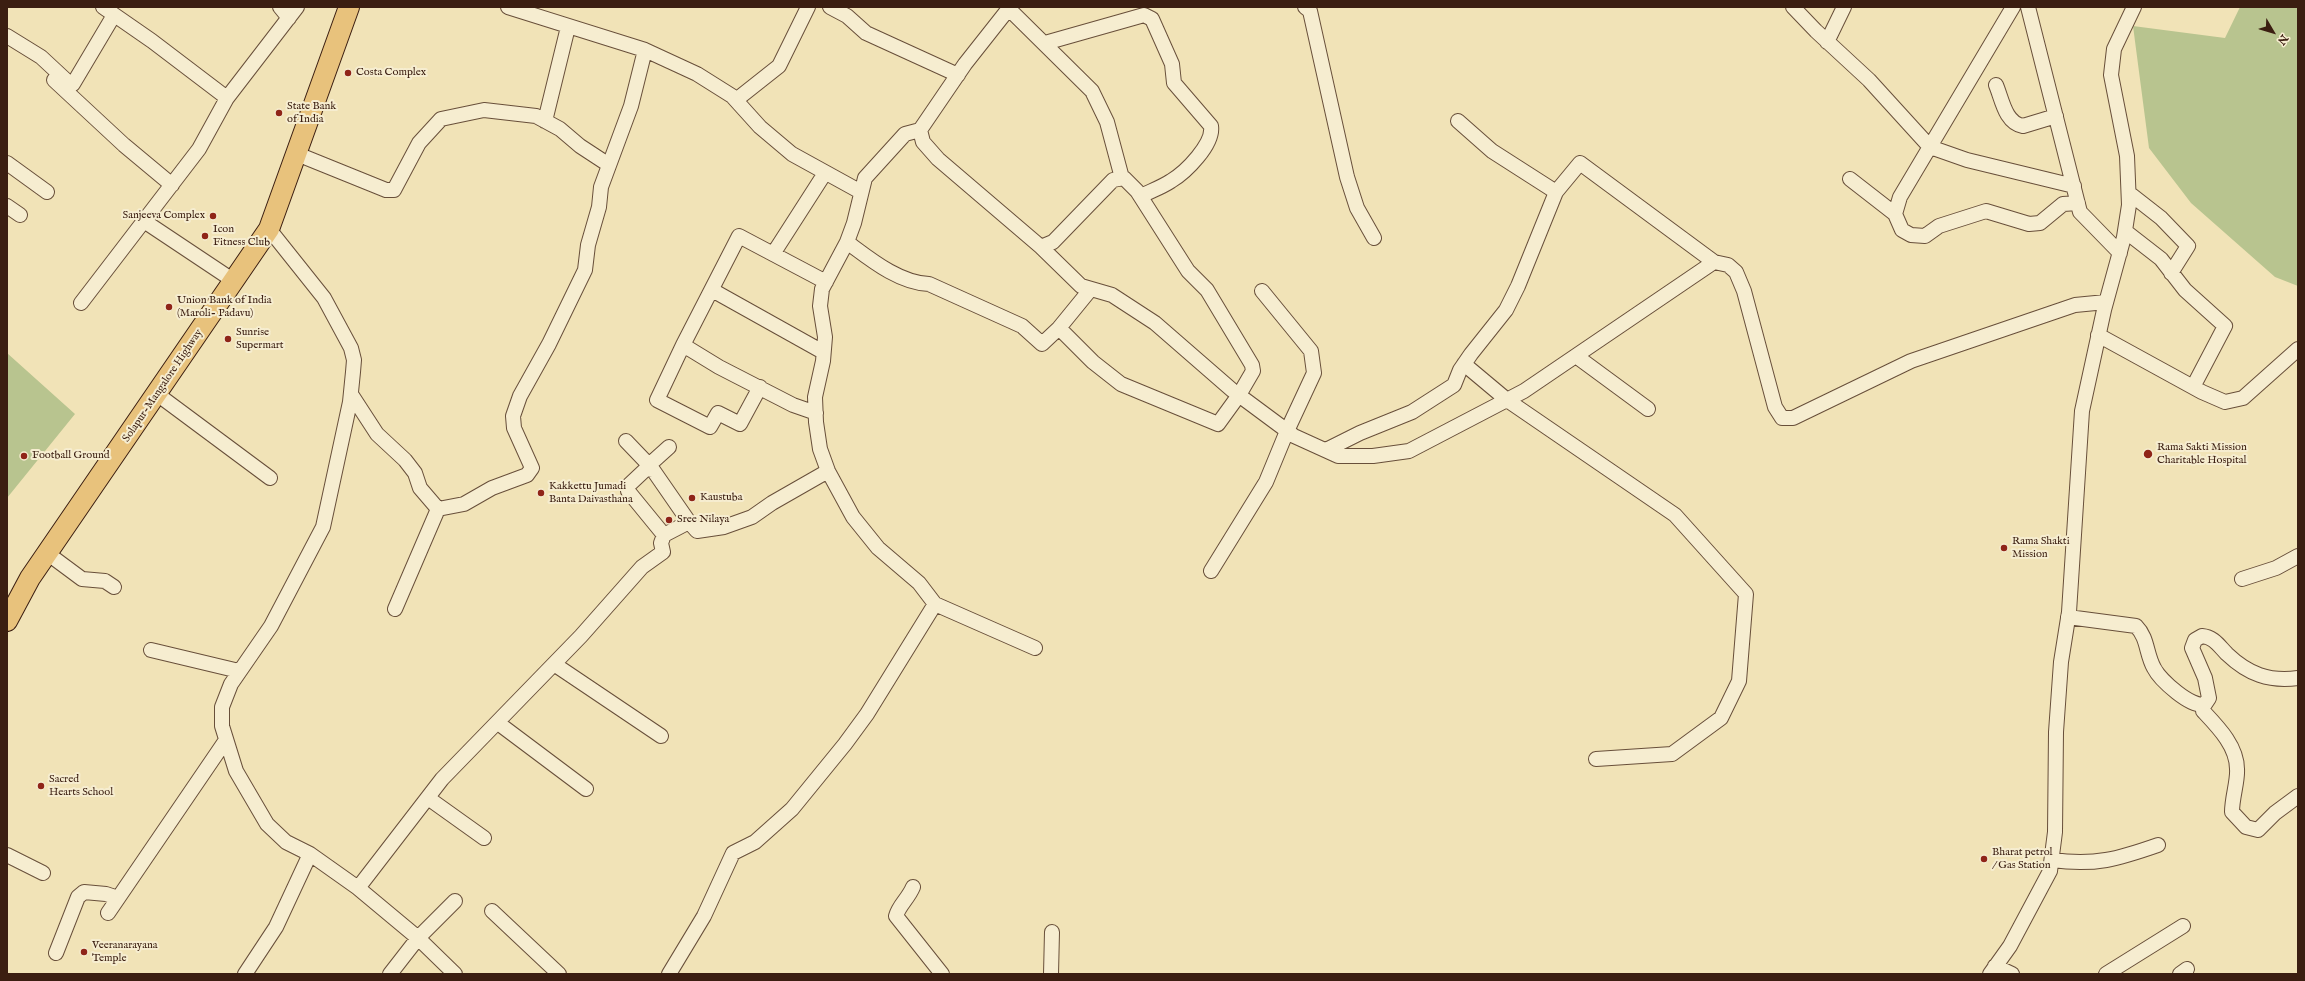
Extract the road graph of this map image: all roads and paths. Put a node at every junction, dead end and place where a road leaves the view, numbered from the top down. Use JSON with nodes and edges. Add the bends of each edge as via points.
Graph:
{"nodes":[{"id":1,"x":349,"y":7,"type":"edge"},
{"id":2,"x":508,"y":7,"type":"edge"},
{"id":3,"x":808,"y":7,"type":"edge"},
{"id":4,"x":830,"y":7,"type":"edge"},
{"id":5,"x":1305,"y":7,"type":"edge"},
{"id":6,"x":1793,"y":7,"type":"edge"},
{"id":7,"x":1844,"y":7,"type":"edge"},
{"id":8,"x":2013,"y":7,"type":"edge"},
{"id":9,"x":2028,"y":7,"type":"edge"},
{"id":10,"x":2134,"y":7,"type":"edge"},
{"id":11,"x":1010,"y":8,"type":"edge"},
{"id":12,"x":288,"y":10,"type":"edge"},
{"id":13,"x":109,"y":11,"type":"edge"},
{"id":14,"x":847,"y":12,"type":"edge"},
{"id":15,"x":568,"y":27,"type":"junction"},
{"id":16,"x":7,"y":36,"type":"edge"},
{"id":17,"x":1827,"y":42,"type":"junction"},
{"id":18,"x":1045,"y":43,"type":"junction"},
{"id":19,"x":645,"y":50,"type":"junction"},
{"id":20,"x":958,"y":75,"type":"junction"},
{"id":21,"x":53,"y":78,"type":"dead end"},
{"id":22,"x":1996,"y":85,"type":"dead end"},
{"id":23,"x":227,"y":98,"type":"junction"},
{"id":24,"x":736,"y":100,"type":"junction"},
{"id":25,"x":2056,"y":116,"type":"junction"},
{"id":26,"x":545,"y":121,"type":"junction"},
{"id":27,"x":1458,"y":121,"type":"dead end"},
{"id":28,"x":920,"y":130,"type":"junction"},
{"id":29,"x":1930,"y":147,"type":"junction"},
{"id":30,"x":297,"y":154,"type":"junction"},
{"id":31,"x":7,"y":163,"type":"edge"},
{"id":32,"x":609,"y":165,"type":"junction"},
{"id":33,"x":825,"y":173,"type":"junction"},
{"id":34,"x":1122,"y":178,"type":"junction"},
{"id":35,"x":1850,"y":179,"type":"dead end"},
{"id":36,"x":172,"y":185,"type":"junction"},
{"id":37,"x":2074,"y":186,"type":"junction"},
{"id":38,"x":47,"y":192,"type":"dead end"},
{"id":39,"x":861,"y":192,"type":"junction"},
{"id":40,"x":1556,"y":192,"type":"junction"},
{"id":41,"x":2129,"y":193,"type":"junction"},
{"id":42,"x":1141,"y":196,"type":"junction"},
{"id":43,"x":2078,"y":203,"type":"junction"},
{"id":44,"x":7,"y":206,"type":"edge"},
{"id":45,"x":1895,"y":214,"type":"junction"},
{"id":46,"x":20,"y":215,"type":"dead end"},
{"id":47,"x":144,"y":221,"type":"junction"},
{"id":48,"x":269,"y":229,"type":"junction"},
{"id":49,"x":2125,"y":231,"type":"junction"},
{"id":50,"x":1374,"y":238,"type":"dead end"},
{"id":51,"x":847,"y":242,"type":"junction"},
{"id":52,"x":1041,"y":247,"type":"junction"},
{"id":53,"x":2120,"y":253,"type":"junction"},
{"id":54,"x":773,"y":254,"type":"junction"},
{"id":55,"x":1714,"y":262,"type":"junction"},
{"id":56,"x":2172,"y":273,"type":"junction"},
{"id":57,"x":234,"y":281,"type":"junction"},
{"id":58,"x":826,"y":282,"type":"junction"},
{"id":59,"x":712,"y":290,"type":"junction"},
{"id":60,"x":1090,"y":290,"type":"junction"},
{"id":61,"x":1262,"y":291,"type":"dead end"},
{"id":62,"x":2106,"y":302,"type":"junction"},
{"id":63,"x":81,"y":303,"type":"dead end"},
{"id":64,"x":1059,"y":328,"type":"junction"},
{"id":65,"x":2098,"y":335,"type":"junction"},
{"id":66,"x":683,"y":345,"type":"junction"},
{"id":67,"x":2298,"y":349,"type":"edge"},
{"id":68,"x":824,"y":352,"type":"junction"},
{"id":69,"x":1576,"y":356,"type":"junction"},
{"id":70,"x":1464,"y":364,"type":"junction"},
{"id":71,"x":760,"y":387,"type":"junction"},
{"id":72,"x":2193,"y":387,"type":"junction"},
{"id":73,"x":157,"y":394,"type":"junction"},
{"id":74,"x":351,"y":394,"type":"junction"},
{"id":75,"x":1239,"y":395,"type":"junction"},
{"id":76,"x":1507,"y":400,"type":"junction"},
{"id":77,"x":1648,"y":409,"type":"dead end"},
{"id":78,"x":816,"y":413,"type":"junction"},
{"id":79,"x":1286,"y":430,"type":"junction"},
{"id":80,"x":626,"y":441,"type":"dead end"},
{"id":81,"x":669,"y":447,"type":"dead end"},
{"id":82,"x":1326,"y":450,"type":"junction"},
{"id":83,"x":649,"y":467,"type":"junction"},
{"id":84,"x":828,"y":471,"type":"junction"},
{"id":85,"x":270,"y":478,"type":"dead end"},
{"id":86,"x":438,"y":509,"type":"junction"},
{"id":87,"x":689,"y":522,"type":"junction"},
{"id":88,"x":664,"y":535,"type":"junction"},
{"id":89,"x":48,"y":553,"type":"junction"},
{"id":90,"x":2298,"y":556,"type":"edge"},
{"id":91,"x":1211,"y":571,"type":"dead end"},
{"id":92,"x":2242,"y":579,"type":"dead end"},
{"id":93,"x":114,"y":587,"type":"dead end"},
{"id":94,"x":935,"y":604,"type":"junction"},
{"id":95,"x":395,"y":609,"type":"dead end"},
{"id":96,"x":2068,"y":617,"type":"junction"},
{"id":97,"x":7,"y":621,"type":"edge"},
{"id":98,"x":1035,"y":648,"type":"dead end"},
{"id":99,"x":151,"y":650,"type":"dead end"},
{"id":100,"x":554,"y":664,"type":"junction"},
{"id":101,"x":239,"y":671,"type":"junction"},
{"id":102,"x":2298,"y":678,"type":"edge"},
{"id":103,"x":2203,"y":705,"type":"junction"},
{"id":104,"x":498,"y":723,"type":"junction"},
{"id":105,"x":661,"y":736,"type":"dead end"},
{"id":106,"x":226,"y":740,"type":"junction"},
{"id":107,"x":1596,"y":759,"type":"dead end"},
{"id":108,"x":586,"y":789,"type":"dead end"},
{"id":109,"x":2298,"y":796,"type":"edge"},
{"id":110,"x":428,"y":798,"type":"junction"},
{"id":111,"x":484,"y":838,"type":"dead end"},
{"id":112,"x":2158,"y":845,"type":"dead end"},
{"id":113,"x":7,"y":854,"type":"edge"},
{"id":114,"x":310,"y":854,"type":"junction"},
{"id":115,"x":2052,"y":860,"type":"junction"},
{"id":116,"x":43,"y":873,"type":"dead end"},
{"id":117,"x":913,"y":887,"type":"dead end"},
{"id":118,"x":358,"y":888,"type":"junction"},
{"id":119,"x":118,"y":898,"type":"junction"},
{"id":120,"x":455,"y":901,"type":"dead end"},
{"id":121,"x":492,"y":911,"type":"dead end"},
{"id":122,"x":108,"y":913,"type":"dead end"},
{"id":123,"x":2183,"y":926,"type":"dead end"},
{"id":124,"x":1052,"y":932,"type":"dead end"},
{"id":125,"x":418,"y":938,"type":"junction"},
{"id":126,"x":56,"y":953,"type":"dead end"},
{"id":127,"x":1992,"y":970,"type":"edge"},
{"id":128,"x":245,"y":974,"type":"edge"},
{"id":129,"x":390,"y":974,"type":"edge"},
{"id":130,"x":455,"y":974,"type":"edge"},
{"id":131,"x":559,"y":974,"type":"edge"},
{"id":132,"x":669,"y":974,"type":"edge"},
{"id":133,"x":942,"y":974,"type":"edge"},
{"id":134,"x":1051,"y":974,"type":"edge"},
{"id":135,"x":2012,"y":974,"type":"edge"},
{"id":136,"x":2106,"y":974,"type":"edge"}],
"edges":[{"from":1,"to":30,"type":"highway","name":"Solapur-Mangalore Highway"},
{"from":2,"to":15,"type":"street"},
{"from":3,"to":24,"type":"street","via":[[779,66]]},
{"from":4,"to":14,"type":"street"},
{"from":5,"to":50,"type":"street","via":[[1310,11],[1334,123],[1357,208]]},
{"from":6,"to":17,"type":"street"},
{"from":7,"to":17,"type":"street"},
{"from":8,"to":29,"type":"street"},
{"from":9,"to":25,"type":"street"},
{"from":10,"to":41,"type":"street","via":[[2114,49],[2110,75],[2127,156]]},
{"from":11,"to":18,"type":"street"},
{"from":11,"to":20,"type":"street"},
{"from":12,"to":23,"type":"street"},
{"from":13,"to":16,"type":"street","via":[[73,84],[28,47]]},
{"from":13,"to":23,"type":"street"},
{"from":14,"to":20,"type":"street","via":[[866,33]]},
{"from":15,"to":19,"type":"street"},
{"from":15,"to":26,"type":"street"},
{"from":17,"to":29,"type":"street","via":[[1869,80]]},
{"from":18,"to":34,"type":"street","via":[[1092,91],[1107,122]]},
{"from":18,"to":42,"type":"street","via":[[1144,15],[1152,19],[1172,64],[1174,83],[1211,126],[1212,133],[1204,150],[1172,181]]},
{"from":19,"to":24,"type":"street","via":[[697,74]]},
{"from":19,"to":32,"type":"street","via":[[631,106]]},
{"from":20,"to":28,"type":"street"},
{"from":21,"to":36,"type":"street","via":[[124,145]]},
{"from":22,"to":25,"type":"street","via":[[2008,117],[2018,125],[2023,126]]},
{"from":23,"to":36,"type":"street","via":[[199,149]]},
{"from":24,"to":33,"type":"street","via":[[760,127],[792,154]]},
{"from":25,"to":37,"type":"street"},
{"from":26,"to":30,"type":"street","via":[[536,116],[484,110],[441,119],[419,143],[394,190],[386,190]]},
{"from":26,"to":32,"type":"street"},
{"from":27,"to":40,"type":"street","via":[[1492,151]]},
{"from":28,"to":39,"type":"street","via":[[905,134],[865,178]]},
{"from":28,"to":52,"type":"street","via":[[923,142],[938,159]]},
{"from":29,"to":37,"type":"street","via":[[1967,160]]},
{"from":29,"to":45,"type":"street","via":[[1900,197]]},
{"from":30,"to":48,"type":"highway","name":"Solapur-Mangalore Highway"},
{"from":31,"to":38,"type":"street"},
{"from":32,"to":86,"type":"street","via":[[601,186],[585,270],[520,396],[513,416],[514,428],[532,468],[527,475],[492,488],[464,504]]},
{"from":33,"to":39,"type":"street"},
{"from":33,"to":54,"type":"street"},
{"from":34,"to":42,"type":"street"},
{"from":34,"to":52,"type":"street","via":[[1113,180],[1053,242]]},
{"from":35,"to":45,"type":"street"},
{"from":36,"to":47,"type":"street"},
{"from":37,"to":43,"type":"street"},
{"from":39,"to":51,"type":"street"},
{"from":40,"to":55,"type":"street","via":[[1580,163]]},
{"from":40,"to":70,"type":"street","via":[[1506,310]]},
{"from":41,"to":49,"type":"street","via":[[2130,205]]},
{"from":41,"to":56,"type":"street","via":[[2161,218],[2188,246]]},
{"from":42,"to":75,"type":"street","via":[[1188,271],[1207,290],[1252,365],[1253,371]]},
{"from":43,"to":45,"type":"street","via":[[2063,204],[2040,224],[2029,224],[1986,211],[1939,226],[1925,236],[1911,235],[1902,230]]},
{"from":43,"to":53,"type":"street","via":[[2080,212]]},
{"from":44,"to":46,"type":"street"},
{"from":47,"to":57,"type":"street"},
{"from":47,"to":63,"type":"street"},
{"from":48,"to":57,"type":"highway","name":"Solapur-Mangalore Highway"},
{"from":48,"to":74,"type":"street","via":[[324,298],[351,348],[354,360]]},
{"from":49,"to":53,"type":"street"},
{"from":49,"to":56,"type":"street","via":[[2161,259]]},
{"from":51,"to":58,"type":"street"},
{"from":51,"to":64,"type":"street","via":[[900,276],[921,284],[929,284],[1022,326],[1042,344]]},
{"from":52,"to":60,"type":"street","via":[[1066,273]]},
{"from":53,"to":62,"type":"street"},
{"from":54,"to":58,"type":"street"},
{"from":54,"to":59,"type":"street","via":[[739,236]]},
{"from":55,"to":62,"type":"street","via":[[1728,265],[1736,272],[1744,292],[1775,407],[1782,418],[1793,418],[1918,359],[2075,305]]},
{"from":55,"to":69,"type":"street"},
{"from":56,"to":72,"type":"street","via":[[2185,290],[2225,326]]},
{"from":57,"to":73,"type":"highway","name":"Solapur-Mangalore Highway"},
{"from":58,"to":68,"type":"street","via":[[822,289],[820,306],[825,337]]},
{"from":59,"to":66,"type":"street"},
{"from":59,"to":68,"type":"street"},
{"from":60,"to":64,"type":"street"},
{"from":60,"to":75,"type":"street","via":[[1112,295],[1155,323]]},
{"from":61,"to":79,"type":"street","via":[[1311,351],[1314,373]]},
{"from":62,"to":65,"type":"street"},
{"from":64,"to":75,"type":"street","via":[[1093,362],[1121,384],[1196,417],[1218,424]]},
{"from":65,"to":72,"type":"street"},
{"from":65,"to":96,"type":"street","via":[[2082,411]]},
{"from":66,"to":71,"type":"street","via":[[718,367]]},
{"from":66,"to":71,"type":"street","via":[[657,400],[682,414],[710,427],[718,413],[740,424]]},
{"from":67,"to":72,"type":"street","via":[[2243,398],[2225,402]]},
{"from":68,"to":78,"type":"street","via":[[815,397]]},
{"from":69,"to":76,"type":"street"},
{"from":69,"to":77,"type":"street"},
{"from":70,"to":76,"type":"street"},
{"from":70,"to":82,"type":"street","via":[[1454,385],[1412,412]]},
{"from":71,"to":78,"type":"street","via":[[793,405]]},
{"from":73,"to":85,"type":"street"},
{"from":73,"to":89,"type":"highway","name":"Solapur-Mangalore Highway"},
{"from":74,"to":86,"type":"street","via":[[377,434],[405,460],[415,473],[420,488]]},
{"from":74,"to":101,"type":"street","via":[[323,527],[271,626]]},
{"from":75,"to":79,"type":"street"},
{"from":76,"to":82,"type":"street","via":[[1409,451],[1373,456],[1338,456]]},
{"from":76,"to":107,"type":"street","via":[[1675,515],[1746,594],[1739,681],[1721,718],[1672,754]]},
{"from":78,"to":84,"type":"street","via":[[820,449]]},
{"from":79,"to":82,"type":"street"},
{"from":79,"to":91,"type":"street","via":[[1266,482]]},
{"from":80,"to":83,"type":"street"},
{"from":81,"to":83,"type":"street"},
{"from":83,"to":87,"type":"street"},
{"from":83,"to":88,"type":"street","via":[[629,485],[628,491]]},
{"from":84,"to":87,"type":"street","via":[[752,517],[724,527],[697,531]]},
{"from":84,"to":94,"type":"street","via":[[853,517],[878,548],[919,583]]},
{"from":86,"to":95,"type":"street"},
{"from":87,"to":88,"type":"street"},
{"from":88,"to":100,"type":"street","via":[[661,542],[663,552],[642,567]]},
{"from":89,"to":93,"type":"street","via":[[82,579],[105,581]]},
{"from":89,"to":97,"type":"highway","name":"Solapur-Mangalore Highway","via":[[30,578]]},
{"from":90,"to":92,"type":"street","via":[[2276,568]]},
{"from":94,"to":98,"type":"street"},
{"from":94,"to":132,"type":"street","via":[[867,714],[845,744],[792,809],[755,842],[733,853],[704,916]]},
{"from":96,"to":103,"type":"street","via":[[2136,626],[2143,634],[2151,662],[2161,679],[2185,698]]},
{"from":96,"to":115,"type":"street","via":[[2060,662]]},
{"from":99,"to":101,"type":"street"},
{"from":100,"to":104,"type":"street"},
{"from":100,"to":105,"type":"street"},
{"from":101,"to":106,"type":"street","via":[[230,684],[222,707],[222,726]]},
{"from":102,"to":103,"type":"street","via":[[2267,678],[2248,671],[2213,639],[2202,636],[2195,640],[2192,648],[2209,691],[2209,701]]},
{"from":103,"to":109,"type":"street","via":[[2203,711],[2233,748],[2237,769],[2232,812],[2246,827],[2258,830]]},
{"from":104,"to":108,"type":"street"},
{"from":104,"to":110,"type":"street","via":[[442,779]]},
{"from":106,"to":114,"type":"street","via":[[236,771],[267,824],[286,842]]},
{"from":106,"to":119,"type":"street"},
{"from":110,"to":111,"type":"street"},
{"from":110,"to":118,"type":"street"},
{"from":112,"to":115,"type":"street","via":[[2118,859],[2098,862]]},
{"from":113,"to":116,"type":"street"},
{"from":114,"to":118,"type":"street"},
{"from":114,"to":128,"type":"street","via":[[276,927]]},
{"from":115,"to":127,"type":"street","via":[[2050,871],[2010,946]]},
{"from":117,"to":133,"type":"street","via":[[908,899],[898,908],[896,916]]},
{"from":118,"to":125,"type":"street"},
{"from":119,"to":122,"type":"street"},
{"from":119,"to":126,"type":"street","via":[[90,892],[84,892],[78,897]]},
{"from":120,"to":125,"type":"street"},
{"from":121,"to":131,"type":"street"},
{"from":123,"to":136,"type":"street"},
{"from":124,"to":134,"type":"street"},
{"from":125,"to":129,"type":"street"},
{"from":125,"to":130,"type":"street"},
{"from":127,"to":135,"type":"street"}]}
